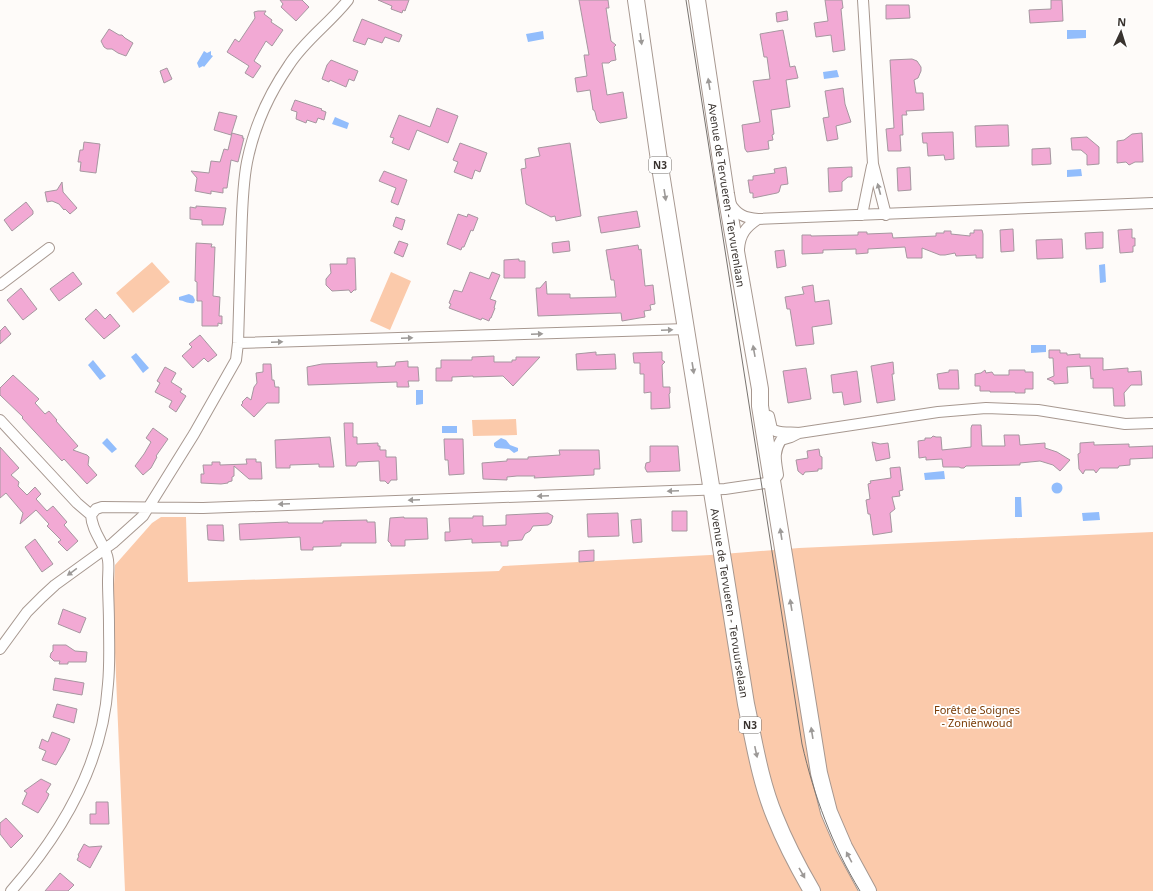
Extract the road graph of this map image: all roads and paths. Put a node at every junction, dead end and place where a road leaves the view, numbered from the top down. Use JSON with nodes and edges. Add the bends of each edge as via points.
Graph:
{"nodes":[{"id":1,"x":348,"y":0,"type":"edge"},
{"id":2,"x":636,"y":0,"type":"edge"},
{"id":3,"x":696,"y":0,"type":"edge"},
{"id":4,"x":863,"y":0,"type":"edge"},
{"id":5,"x":873,"y":164,"type":"junction"},
{"id":6,"x":726,"y":194,"type":"junction"},
{"id":7,"x":1153,"y":203,"type":"edge"},
{"id":8,"x":862,"y":215,"type":"junction"},
{"id":9,"x":886,"y":215,"type":"junction"},
{"id":10,"x":758,"y":219,"type":"junction"},
{"id":11,"x":49,"y":248,"type":"dead end"},
{"id":12,"x":738,"y":261,"type":"junction"},
{"id":13,"x":0,"y":285,"type":"edge"},
{"id":14,"x":687,"y":329,"type":"junction"},
{"id":15,"x":238,"y":343,"type":"junction"},
{"id":16,"x":760,"y":389,"type":"junction"},
{"id":17,"x":0,"y":420,"type":"edge"},
{"id":18,"x":1153,"y":423,"type":"edge"},
{"id":19,"x":799,"y":433,"type":"junction"},
{"id":20,"x":772,"y":482,"type":"junction"},
{"id":21,"x":712,"y":490,"type":"junction"},
{"id":22,"x":149,"y":507,"type":"junction"},
{"id":23,"x":91,"y":515,"type":"junction"},
{"id":24,"x":104,"y":550,"type":"junction"},
{"id":25,"x":0,"y":649,"type":"edge"},
{"id":26,"x":11,"y":891,"type":"edge"},
{"id":27,"x":812,"y":891,"type":"edge"},
{"id":28,"x":868,"y":891,"type":"edge"}],
"edges":[{"from":1,"to":15,"type":"street","via":[[311,37],[290,63],[274,88],[255,132],[247,161],[242,197]]},
{"from":2,"to":14,"type":"main road","number":"N3","one_way":true},
{"from":6,"to":3,"type":"main road","name":"Avenue de Tervueren - Tervurenlaan","one_way":true},
{"from":4,"to":5,"type":"street"},
{"from":5,"to":8,"type":"street"},
{"from":9,"to":5,"type":"street","one_way":true},
{"from":6,"to":10,"type":"street","via":[[740,215]]},
{"from":6,"to":12,"type":"main road","name":"Avenue de Tervueren - Tervurenlaan"},
{"from":7,"to":9,"type":"street"},
{"from":8,"to":9,"type":"street"},
{"from":8,"to":10,"type":"street"},
{"from":10,"to":12,"type":"street","via":[[742,234]]},
{"from":11,"to":13,"type":"street"},
{"from":16,"to":12,"type":"main road","name":"Avenue de Tervueren - Tervurenlaan","one_way":true},
{"from":15,"to":14,"type":"street","one_way":true},
{"from":14,"to":21,"type":"main road","name":"Avenue de Tervueren - Tervuurselaan","number":"N3","one_way":true},
{"from":15,"to":22,"type":"street","via":[[236,360]]},
{"from":16,"to":19,"type":"street","via":[[767,404],[772,429],[779,433]]},
{"from":16,"to":20,"type":"main road","via":[[760,406]]},
{"from":17,"to":23,"type":"street"},
{"from":18,"to":19,"type":"street","via":[[1125,424],[1038,410],[986,408],[938,412]]},
{"from":19,"to":20,"type":"street","via":[[781,440],[778,445],[775,453],[778,475]]},
{"from":20,"to":21,"type":"street"},
{"from":28,"to":20,"type":"main road","one_way":true,"via":[[844,847],[829,812],[819,773]]},
{"from":21,"to":22,"type":"street","one_way":true,"via":[[203,508]]},
{"from":21,"to":27,"type":"main road","name":"Avenue de Tervueren - Tervuurselaan","number":"N3","one_way":true,"via":[[758,764],[774,816]]},
{"from":22,"to":23,"type":"street","via":[[102,508],[96,509]]},
{"from":22,"to":24,"type":"street","via":[[143,516]]},
{"from":23,"to":24,"type":"street","via":[[91,521]]},
{"from":24,"to":25,"type":"street","one_way":true,"via":[[42,597],[27,612]]},
{"from":24,"to":26,"type":"street","via":[[108,559],[108,684],[104,717],[96,748],[88,773],[69,812],[49,844]]}]}
